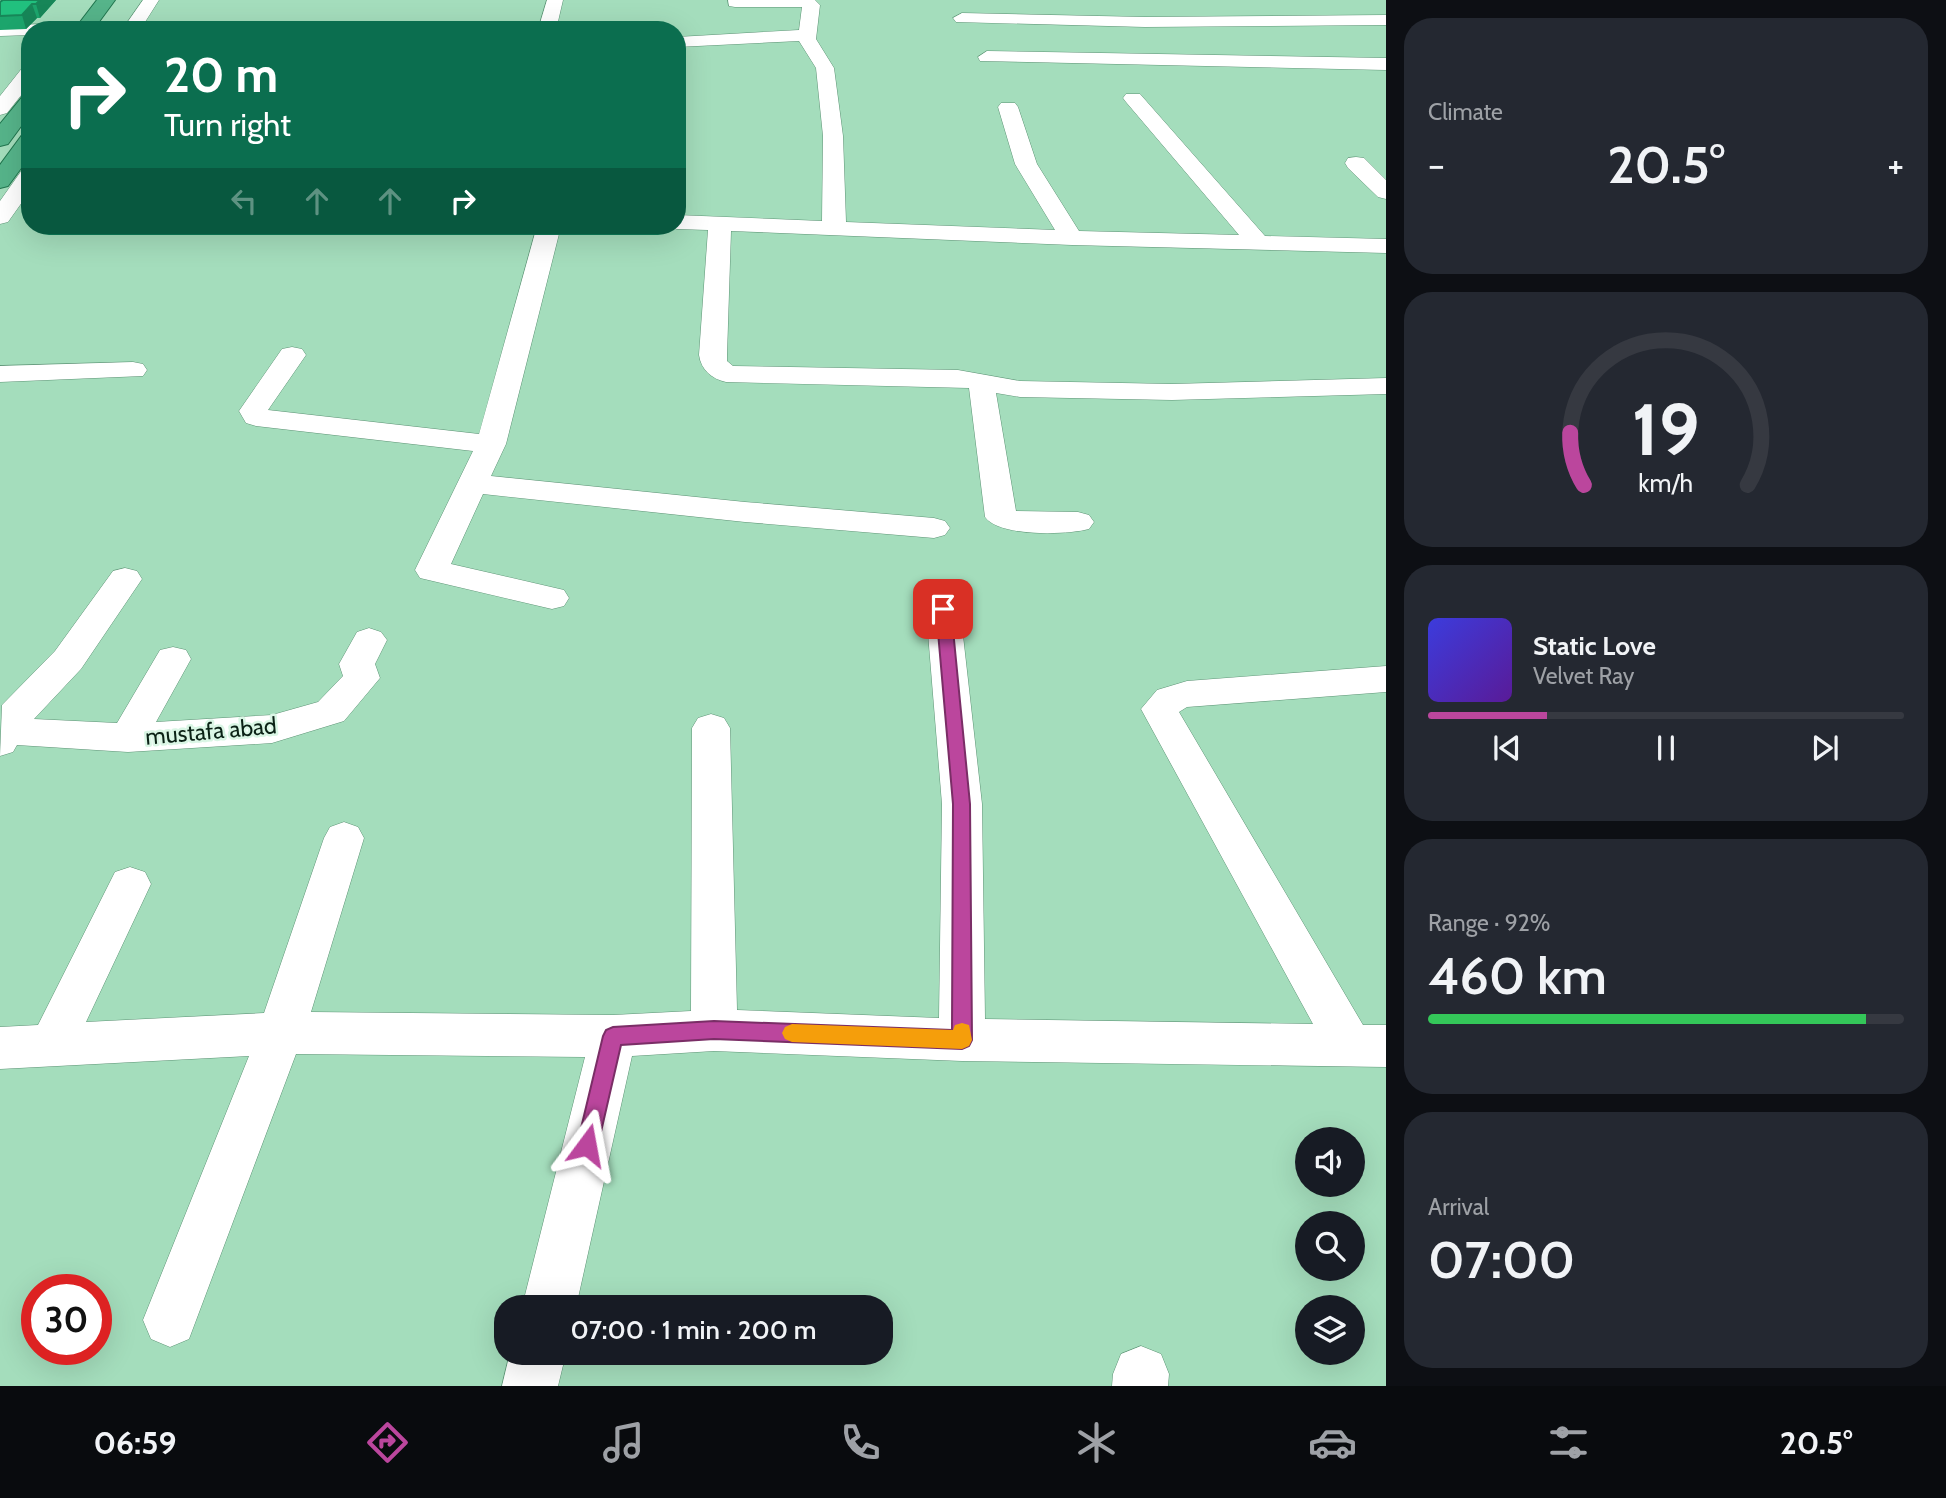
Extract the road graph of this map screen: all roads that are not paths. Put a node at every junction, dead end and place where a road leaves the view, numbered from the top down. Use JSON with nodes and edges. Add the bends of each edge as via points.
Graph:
{"nodes":[{"id":1,"x":130,"y":0,"type":"edge"},
{"id":2,"x":150,"y":0,"type":"edge"},
{"id":3,"x":555,"y":0,"type":"edge"},
{"id":4,"x":1342,"y":0,"type":"edge"},
{"id":5,"x":734,"y":2,"type":"edge"},
{"id":6,"x":93,"y":3,"type":"edge"},
{"id":7,"x":962,"y":9,"type":"edge"},
{"id":8,"x":1378,"y":20,"type":"edge"},
{"id":9,"x":71,"y":21,"type":"edge"},
{"id":10,"x":87,"y":21,"type":"edge"},
{"id":11,"x":124,"y":21,"type":"edge"},
{"id":12,"x":127,"y":21,"type":"edge"},
{"id":13,"x":549,"y":21,"type":"edge"},
{"id":14,"x":0,"y":30,"type":"edge"},
{"id":15,"x":21,"y":30,"type":"edge"},
{"id":16,"x":807,"y":35,"type":"junction"},
{"id":17,"x":686,"y":42,"type":"edge"},
{"id":18,"x":980,"y":46,"type":"junction"},
{"id":19,"x":1386,"y":64,"type":"edge"},
{"id":20,"x":995,"y":78,"type":"dead end"},
{"id":21,"x":21,"y":82,"type":"edge"},
{"id":22,"x":1132,"y":98,"type":"dead end"},
{"id":23,"x":1008,"y":107,"type":"dead end"},
{"id":24,"x":0,"y":109,"type":"edge"},
{"id":25,"x":21,"y":112,"type":"edge"},
{"id":26,"x":0,"y":139,"type":"edge"},
{"id":27,"x":21,"y":152,"type":"edge"},
{"id":28,"x":1356,"y":163,"type":"dead end"},
{"id":29,"x":0,"y":181,"type":"edge"},
{"id":30,"x":21,"y":188,"type":"edge"},
{"id":31,"x":1386,"y":192,"type":"edge"},
{"id":32,"x":0,"y":217,"type":"edge"},
{"id":33,"x":21,"y":217,"type":"edge"},
{"id":34,"x":686,"y":222,"type":"edge"},
{"id":35,"x":720,"y":223,"type":"junction"},
{"id":36,"x":834,"y":228,"type":"junction"},
{"id":37,"x":547,"y":235,"type":"edge"},
{"id":38,"x":1072,"y":238,"type":"junction"},
{"id":39,"x":1259,"y":244,"type":"junction"},
{"id":40,"x":1386,"y":246,"type":"edge"},
{"id":41,"x":292,"y":355,"type":"dead end"},
{"id":42,"x":132,"y":370,"type":"dead end"},
{"id":43,"x":0,"y":374,"type":"edge"},
{"id":44,"x":984,"y":382,"type":"junction"},
{"id":45,"x":1386,"y":386,"type":"edge"},
{"id":46,"x":491,"y":444,"type":"junction"},
{"id":47,"x":471,"y":482,"type":"junction"},
{"id":48,"x":1078,"y":522,"type":"dead end"},
{"id":49,"x":934,"y":528,"type":"dead end"},
{"id":50,"x":125,"y":579,"type":"dead end"},
{"id":51,"x":552,"y":598,"type":"dead end"},
{"id":52,"x":943,"y":609,"type":"dead end"},
{"id":53,"x":369,"y":640,"type":"dead end"},
{"id":54,"x":173,"y":659,"type":"dead end"},
{"id":55,"x":1386,"y":680,"type":"edge"},
{"id":56,"x":711,"y":728,"type":"dead end"},
{"id":57,"x":3,"y":737,"type":"edge"},
{"id":58,"x":128,"y":738,"type":"junction"},
{"id":59,"x":344,"y":838,"type":"dead end"},
{"id":60,"x":130,"y":884,"type":"dead end"},
{"id":61,"x":714,"y":1030,"type":"junction"},
{"id":62,"x":281,"y":1033,"type":"junction"},
{"id":63,"x":613,"y":1036,"type":"junction"},
{"id":64,"x":962,"y":1040,"type":"junction"},
{"id":65,"x":1368,"y":1045,"type":"edge"},
{"id":66,"x":51,"y":1046,"type":"junction"},
{"id":67,"x":0,"y":1048,"type":"edge"},
{"id":68,"x":552,"y":1295,"type":"edge"},
{"id":69,"x":170,"y":1320,"type":"dead end"}],
"edges":[{"from":1,"to":11,"type":"highway"},
{"from":2,"to":12,"type":"street"},
{"from":3,"to":13,"type":"street"},
{"from":4,"to":8,"type":"street"},
{"from":5,"to":16,"type":"street","via":[[808,2]]},
{"from":6,"to":9,"type":"street"},
{"from":6,"to":10,"type":"highway"},
{"from":7,"to":8,"type":"street","via":[[1145,22]]},
{"from":7,"to":18,"type":"street"},
{"from":14,"to":15,"type":"street"},
{"from":16,"to":17,"type":"street"},
{"from":16,"to":36,"type":"street","via":[[825,68],[833,136]]},
{"from":18,"to":19,"type":"street"},
{"from":18,"to":20,"type":"street"},
{"from":21,"to":24,"type":"street"},
{"from":22,"to":39,"type":"street"},
{"from":23,"to":38,"type":"street","via":[[1026,164]]},
{"from":25,"to":26,"type":"highway"},
{"from":27,"to":29,"type":"highway"},
{"from":28,"to":31,"type":"street"},
{"from":30,"to":32,"type":"street"},
{"from":32,"to":33,"type":"street"},
{"from":34,"to":35,"type":"street"},
{"from":35,"to":36,"type":"street"},
{"from":35,"to":44,"type":"street","via":[[712,355],[718,369],[737,375]]},
{"from":36,"to":38,"type":"street"},
{"from":37,"to":46,"type":"street"},
{"from":38,"to":39,"type":"street"},
{"from":39,"to":40,"type":"street"},
{"from":41,"to":46,"type":"street","via":[[253,411],[256,417]]},
{"from":42,"to":43,"type":"street"},
{"from":44,"to":45,"type":"street","via":[[1020,389],[1172,392]]},
{"from":44,"to":48,"type":"street","via":[[1000,517]]},
{"from":46,"to":47,"type":"street"},
{"from":47,"to":49,"type":"street"},
{"from":47,"to":51,"type":"street","via":[[432,570]]},
{"from":50,"to":57,"type":"street","via":[[68,660],[15,715]]},
{"from":52,"to":64,"type":"street","via":[[962,804]]},
{"from":53,"to":58,"type":"street","name":"mustafa abad","via":[[357,664],[362,678],[331,712],[272,729]]},
{"from":54,"to":58,"type":"street"},
{"from":55,"to":65,"type":"street","via":[[1187,694],[1170,699],[1160,709]]},
{"from":56,"to":61,"type":"street"},
{"from":57,"to":58,"type":"street"},
{"from":59,"to":62,"type":"street"},
{"from":60,"to":66,"type":"street"},
{"from":61,"to":63,"type":"street"},
{"from":61,"to":64,"type":"street"},
{"from":62,"to":63,"type":"street"},
{"from":62,"to":66,"type":"street"},
{"from":62,"to":69,"type":"street"},
{"from":63,"to":68,"type":"street"},
{"from":64,"to":65,"type":"street"},
{"from":66,"to":67,"type":"street"}]}
